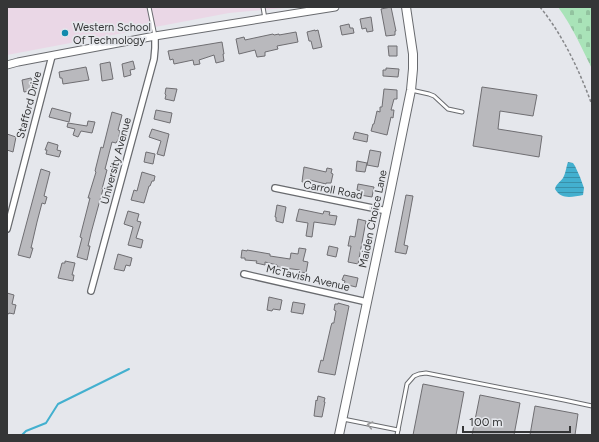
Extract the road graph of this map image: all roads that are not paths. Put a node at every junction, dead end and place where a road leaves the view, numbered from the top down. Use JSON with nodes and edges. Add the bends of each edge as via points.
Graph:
{"nodes":[{"id":1,"x":149,"y":7,"type":"edge"},
{"id":2,"x":263,"y":7,"type":"edge"},
{"id":3,"x":335,"y":7,"type":"edge"},
{"id":4,"x":406,"y":7,"type":"edge"},
{"id":5,"x":265,"y":19,"type":"junction"},
{"id":6,"x":155,"y":36,"type":"junction"},
{"id":7,"x":52,"y":56,"type":"junction"},
{"id":8,"x":7,"y":65,"type":"edge"},
{"id":9,"x":411,"y":90,"type":"junction"},
{"id":10,"x":462,"y":112,"type":"dead end"},
{"id":11,"x":275,"y":188,"type":"dead end"},
{"id":12,"x":387,"y":211,"type":"junction"},
{"id":13,"x":7,"y":229,"type":"edge"},
{"id":14,"x":244,"y":274,"type":"dead end"},
{"id":15,"x":91,"y":291,"type":"dead end"},
{"id":16,"x":367,"y":302,"type":"junction"},
{"id":17,"x":592,"y":406,"type":"edge"},
{"id":18,"x":342,"y":419,"type":"junction"},
{"id":19,"x":398,"y":430,"type":"junction"},
{"id":20,"x":339,"y":435,"type":"edge"},
{"id":21,"x":397,"y":435,"type":"edge"}],
"edges":[{"from":1,"to":6,"type":"lane"},
{"from":2,"to":5,"type":"lane"},
{"from":3,"to":5,"type":"street"},
{"from":4,"to":9,"type":"main road","name":"Maiden Choice Lane","via":[[413,54]]},
{"from":5,"to":6,"type":"street"},
{"from":6,"to":7,"type":"street"},
{"from":6,"to":15,"type":"street","name":"University Avenue","via":[[154,59]]},
{"from":7,"to":8,"type":"street"},
{"from":7,"to":13,"type":"street","name":"Stafford Drive"},
{"from":9,"to":10,"type":"lane","via":[[434,96],[448,109]]},
{"from":9,"to":12,"type":"main road","name":"Maiden Choice Lane"},
{"from":11,"to":12,"type":"street","name":"Carroll Road"},
{"from":12,"to":16,"type":"main road","name":"Maiden Choice Lane"},
{"from":14,"to":16,"type":"street","name":"McTavish Avenue"},
{"from":16,"to":18,"type":"main road","name":"Maiden Choice Lane"},
{"from":17,"to":19,"type":"lane","via":[[426,373],[414,376],[408,384]]},
{"from":19,"to":18,"type":"lane","one_way":true},
{"from":18,"to":20,"type":"main road","name":"Maiden Choice Lane"},
{"from":19,"to":21,"type":"lane"}]}
